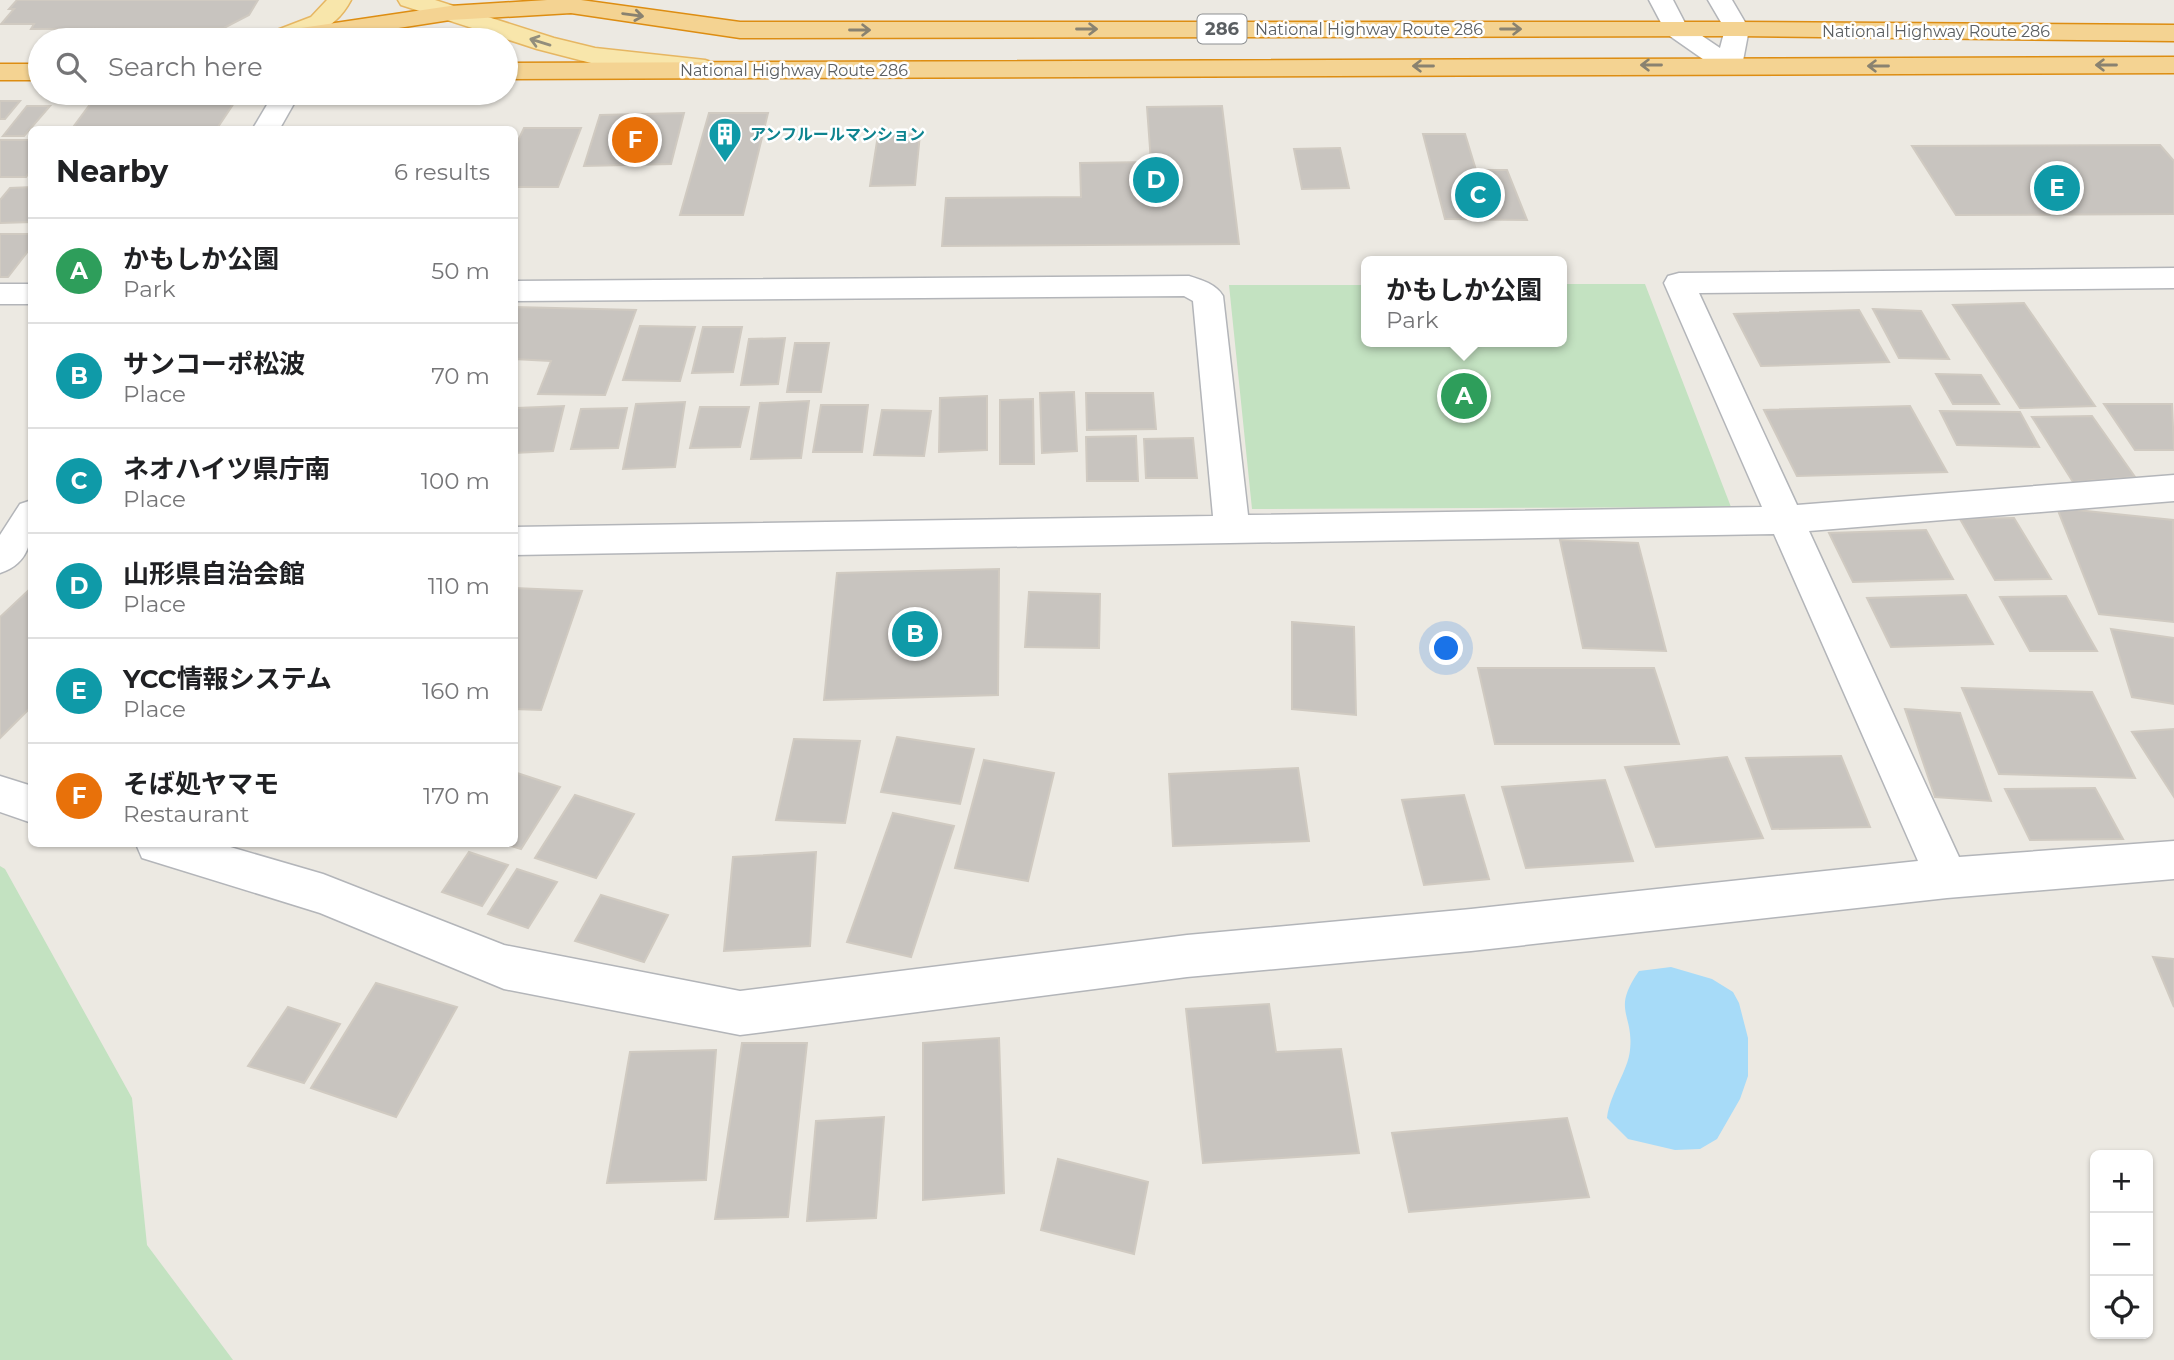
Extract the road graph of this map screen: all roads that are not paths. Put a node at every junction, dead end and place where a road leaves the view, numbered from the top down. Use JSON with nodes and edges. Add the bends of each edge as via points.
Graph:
{"nodes":[{"id":1,"x":338,"y":0,"type":"edge"},
{"id":2,"x":410,"y":0,"type":"edge"},
{"id":3,"x":541,"y":0,"type":"edge"},
{"id":4,"x":1661,"y":0,"type":"edge"},
{"id":5,"x":1720,"y":0,"type":"edge"},
{"id":6,"x":571,"y":6,"type":"junction"},
{"id":7,"x":450,"y":13,"type":"junction"},
{"id":8,"x":307,"y":28,"type":"edge"},
{"id":9,"x":352,"y":28,"type":"edge"},
{"id":10,"x":501,"y":28,"type":"edge"},
{"id":11,"x":1676,"y":29,"type":"junction"},
{"id":12,"x":1737,"y":29,"type":"junction"},
{"id":13,"x":518,"y":33,"type":"edge"},
{"id":14,"x":2174,"y":33,"type":"edge"},
{"id":15,"x":0,"y":48,"type":"edge"},
{"id":16,"x":28,"y":48,"type":"edge"},
{"id":17,"x":2174,"y":65,"type":"edge"},
{"id":18,"x":1729,"y":66,"type":"junction"},
{"id":19,"x":518,"y":71,"type":"edge"},
{"id":20,"x":728,"y":71,"type":"junction"},
{"id":21,"x":0,"y":72,"type":"edge"},
{"id":22,"x":28,"y":72,"type":"edge"},
{"id":23,"x":280,"y":105,"type":"edge"},
{"id":24,"x":267,"y":126,"type":"edge"},
{"id":25,"x":2174,"y":278,"type":"edge"},
{"id":26,"x":518,"y":291,"type":"edge"},
{"id":27,"x":0,"y":294,"type":"edge"},
{"id":28,"x":28,"y":294,"type":"edge"},
{"id":29,"x":2174,"y":488,"type":"edge"},
{"id":30,"x":1784,"y":520,"type":"junction"},
{"id":31,"x":28,"y":522,"type":"edge"},
{"id":32,"x":1232,"y":529,"type":"junction"},
{"id":33,"x":518,"y":541,"type":"edge"},
{"id":34,"x":14,"y":552,"type":"edge"},
{"id":35,"x":0,"y":794,"type":"edge"},
{"id":36,"x":28,"y":804,"type":"edge"},
{"id":37,"x":167,"y":847,"type":"edge"},
{"id":38,"x":2174,"y":860,"type":"edge"},
{"id":39,"x":1947,"y":878,"type":"junction"}],
"edges":[{"from":1,"to":8,"type":"main road","via":[[335,9]]},
{"from":2,"to":7,"type":"main road"},
{"from":3,"to":6,"type":"main road"},
{"from":4,"to":11,"type":"street"},
{"from":5,"to":12,"type":"street"},
{"from":6,"to":7,"type":"highway","name":"National Highway Route 286","number":"286"},
{"from":6,"to":11,"type":"highway","name":"National Highway Route 286","number":"286","one_way":true,"via":[[740,30]]},
{"from":7,"to":9,"type":"highway","name":"National Highway Route 286","number":"286"},
{"from":10,"to":7,"type":"main road","one_way":true},
{"from":11,"to":12,"type":"highway","name":"National Highway Route 286","number":"286"},
{"from":11,"to":18,"type":"street"},
{"from":12,"to":14,"type":"highway","name":"National Highway Route 286","number":"286"},
{"from":12,"to":18,"type":"street"},
{"from":20,"to":13,"type":"main road","one_way":true,"via":[[595,56]]},
{"from":15,"to":16,"type":"highway"},
{"from":17,"to":18,"type":"highway","name":"National Highway Route 286","number":"286","one_way":true},
{"from":18,"to":20,"type":"highway","name":"National Highway Route 286","number":"286","one_way":true},
{"from":19,"to":20,"type":"highway","name":"National Highway Route 286","number":"286"},
{"from":21,"to":22,"type":"highway"},
{"from":23,"to":24,"type":"street"},
{"from":25,"to":30,"type":"street","via":[[1679,284]]},
{"from":26,"to":32,"type":"street","via":[[1189,286],[1208,296]]},
{"from":27,"to":28,"type":"street"},
{"from":29,"to":30,"type":"street"},
{"from":30,"to":32,"type":"street"},
{"from":30,"to":39,"type":"street"},
{"from":31,"to":34,"type":"street"},
{"from":32,"to":33,"type":"street"},
{"from":35,"to":36,"type":"street"},
{"from":37,"to":39,"type":"street","via":[[323,894],[505,967],[740,1013],[1187,956]]},
{"from":38,"to":39,"type":"street"}]}
